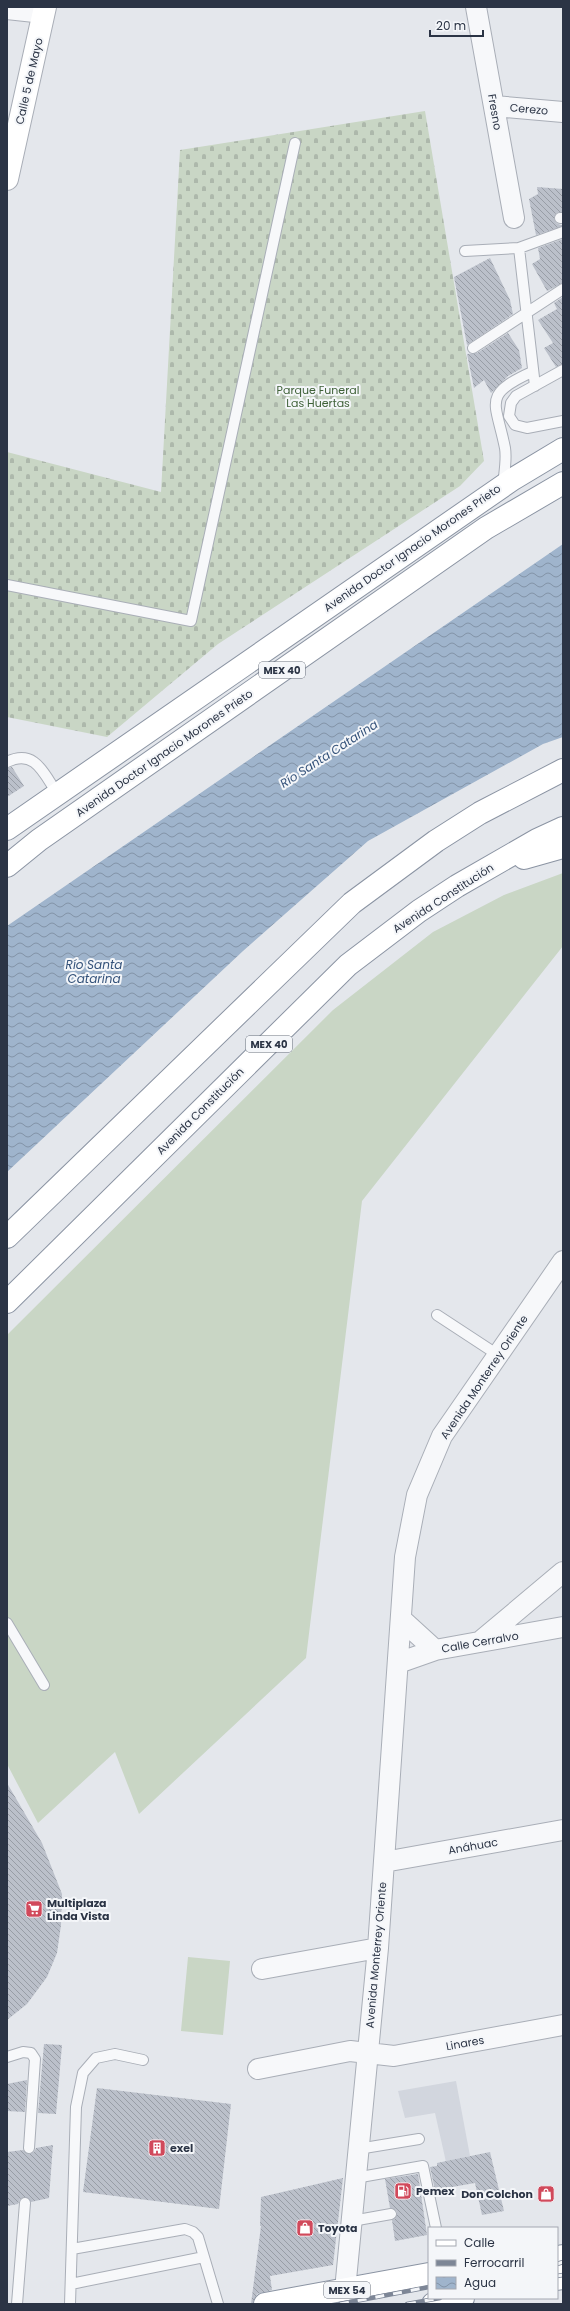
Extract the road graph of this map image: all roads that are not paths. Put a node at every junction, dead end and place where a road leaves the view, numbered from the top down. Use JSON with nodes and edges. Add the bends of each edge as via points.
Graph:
{"nodes":[{"id":1,"x":476,"y":7,"type":"edge"},
{"id":2,"x":7,"y":9,"type":"edge"},
{"id":3,"x":45,"y":10,"type":"edge"},
{"id":4,"x":494,"y":106,"type":"junction"},
{"id":5,"x":563,"y":112,"type":"edge"},
{"id":6,"x":11,"y":140,"type":"edge"},
{"id":7,"x":294,"y":143,"type":"dead end"},
{"id":8,"x":7,"y":179,"type":"edge"},
{"id":9,"x":514,"y":218,"type":"dead end"},
{"id":10,"x":563,"y":232,"type":"edge"},
{"id":11,"x":519,"y":248,"type":"junction"},
{"id":12,"x":465,"y":251,"type":"dead end"},
{"id":13,"x":563,"y":289,"type":"edge"},
{"id":14,"x":526,"y":312,"type":"junction"},
{"id":15,"x":473,"y":348,"type":"dead end"},
{"id":16,"x":563,"y":370,"type":"edge"},
{"id":17,"x":532,"y":372,"type":"junction"},
{"id":18,"x":535,"y":386,"type":"junction"},
{"id":19,"x":563,"y":422,"type":"edge"},
{"id":20,"x":563,"y":449,"type":"edge"},
{"id":21,"x":563,"y":483,"type":"edge"},
{"id":22,"x":503,"y":485,"type":"junction"},
{"id":23,"x":7,"y":585,"type":"edge"},
{"id":24,"x":7,"y":762,"type":"edge"},
{"id":25,"x":563,"y":770,"type":"edge"},
{"id":26,"x":57,"y":793,"type":"junction"},
{"id":27,"x":563,"y":828,"type":"edge"},
{"id":28,"x":7,"y":829,"type":"edge"},
{"id":29,"x":563,"y":847,"type":"edge"},
{"id":30,"x":495,"y":863,"type":"junction"},
{"id":31,"x":7,"y":866,"type":"edge"},
{"id":32,"x":7,"y":1237,"type":"edge"},
{"id":33,"x":563,"y":1261,"type":"edge"},
{"id":34,"x":7,"y":1302,"type":"edge"},
{"id":35,"x":437,"y":1314,"type":"dead end"},
{"id":36,"x":498,"y":1355,"type":"junction"},
{"id":37,"x":563,"y":1572,"type":"edge"},
{"id":38,"x":401,"y":1619,"type":"junction"},
{"id":39,"x":7,"y":1623,"type":"edge"},
{"id":40,"x":563,"y":1627,"type":"edge"},
{"id":41,"x":480,"y":1641,"type":"junction"},
{"id":42,"x":434,"y":1650,"type":"junction"},
{"id":43,"x":398,"y":1663,"type":"junction"},
{"id":44,"x":44,"y":1685,"type":"dead end"},
{"id":45,"x":563,"y":1830,"type":"edge"},
{"id":46,"x":384,"y":1862,"type":"junction"},
{"id":47,"x":378,"y":1948,"type":"junction"},
{"id":48,"x":262,"y":1969,"type":"dead end"},
{"id":49,"x":563,"y":2025,"type":"edge"},
{"id":50,"x":367,"y":2053,"type":"junction"},
{"id":51,"x":7,"y":2057,"type":"edge"},
{"id":52,"x":143,"y":2060,"type":"dead end"},
{"id":53,"x":258,"y":2069,"type":"dead end"},
{"id":54,"x":419,"y":2139,"type":"dead end"},
{"id":55,"x":29,"y":2148,"type":"dead end"},
{"id":56,"x":358,"y":2149,"type":"junction"},
{"id":57,"x":356,"y":2178,"type":"junction"},
{"id":58,"x":25,"y":2203,"type":"dead end"},
{"id":59,"x":391,"y":2214,"type":"dead end"},
{"id":60,"x":352,"y":2221,"type":"junction"},
{"id":61,"x":436,"y":2227,"type":"edge"},
{"id":62,"x":72,"y":2249,"type":"junction"},
{"id":63,"x":204,"y":2257,"type":"junction"},
{"id":64,"x":428,"y":2274,"type":"edge"},
{"id":65,"x":71,"y":2284,"type":"junction"},
{"id":66,"x":428,"y":2295,"type":"edge"},
{"id":67,"x":339,"y":2297,"type":"edge"},
{"id":68,"x":458,"y":2299,"type":"edge"},
{"id":69,"x":17,"y":2304,"type":"edge"},
{"id":70,"x":70,"y":2304,"type":"edge"},
{"id":71,"x":218,"y":2304,"type":"edge"},
{"id":72,"x":265,"y":2304,"type":"edge"},
{"id":73,"x":421,"y":2304,"type":"edge"},
{"id":74,"x":433,"y":2304,"type":"edge"}],
"edges":[{"from":1,"to":4,"type":"street","name":"Fresno"},
{"from":2,"to":3,"type":"street"},
{"from":3,"to":6,"type":"main road","name":"Calle 5 de Mayo"},
{"from":4,"to":5,"type":"street","name":"Cerezo"},
{"from":4,"to":9,"type":"street","name":"Fresno"},
{"from":6,"to":8,"type":"main road","name":"Calle 5 de Mayo"},
{"from":7,"to":23,"type":"lane","via":[[191,621]]},
{"from":10,"to":11,"type":"lane"},
{"from":11,"to":12,"type":"lane"},
{"from":11,"to":14,"type":"lane"},
{"from":13,"to":14,"type":"lane"},
{"from":14,"to":15,"type":"lane"},
{"from":14,"to":17,"type":"lane"},
{"from":16,"to":18,"type":"lane"},
{"from":17,"to":18,"type":"lane"},
{"from":17,"to":22,"type":"lane","via":[[509,382],[498,395],[496,413],[505,449]]},
{"from":18,"to":19,"type":"lane","via":[[516,396],[511,403],[509,416],[515,425],[527,428]]},
{"from":20,"to":22,"type":"main road","name":"Avenida Doctor Ignacio Morones Prieto","number":"MEX 40"},
{"from":21,"to":31,"type":"main road","name":"Avenida Doctor Ignacio Morones Prieto","number":"MEX 40","via":[[486,528],[39,840]]},
{"from":22,"to":26,"type":"main road","name":"Avenida Doctor Ignacio Morones Prieto","number":"MEX 40"},
{"from":24,"to":26,"type":"lane","via":[[28,757],[37,764]]},
{"from":25,"to":32,"type":"main road","via":[[506,799],[436,841],[352,903]]},
{"from":26,"to":28,"type":"main road","name":"Avenida Doctor Ignacio Morones Prieto","number":"MEX 40"},
{"from":27,"to":30,"type":"main road","name":"Avenida Constitución","number":"MEX 40"},
{"from":29,"to":30,"type":"main road"},
{"from":30,"to":34,"type":"main road","name":"Avenida Constitución","number":"MEX 40","via":[[419,911],[348,965]]},
{"from":33,"to":36,"type":"street","name":"Avenida Monterrey Oriente"},
{"from":35,"to":36,"type":"lane"},
{"from":36,"to":38,"type":"street","name":"Avenida Monterrey Oriente","via":[[442,1436],[417,1495],[406,1557]]},
{"from":37,"to":41,"type":"street"},
{"from":38,"to":42,"type":"street"},
{"from":38,"to":43,"type":"street","name":"Avenida Monterrey Oriente"},
{"from":39,"to":44,"type":"lane"},
{"from":40,"to":41,"type":"street","name":"Calle Cerralvo"},
{"from":41,"to":42,"type":"street","name":"Calle Cerralvo"},
{"from":42,"to":43,"type":"street","name":"Calle Cerralvo"},
{"from":43,"to":46,"type":"street","name":"Avenida Monterrey Oriente"},
{"from":45,"to":46,"type":"street","name":"Anáhuac"},
{"from":46,"to":47,"type":"street","name":"Avenida Monterrey Oriente"},
{"from":47,"to":48,"type":"street"},
{"from":47,"to":50,"type":"street","name":"Avenida Monterrey Oriente"},
{"from":49,"to":50,"type":"street","name":"Linares","via":[[394,2056]]},
{"from":50,"to":53,"type":"street","name":"Linares","via":[[350,2051]]},
{"from":50,"to":56,"type":"street","name":"Avenida Monterrey Oriente"},
{"from":51,"to":55,"type":"lane","via":[[24,2052],[31,2053],[35,2059]]},
{"from":52,"to":62,"type":"lane","via":[[115,2054],[96,2058],[83,2073],[76,2107]]},
{"from":54,"to":56,"type":"lane"},
{"from":56,"to":57,"type":"street","name":"Avenida Monterrey Oriente"},
{"from":57,"to":60,"type":"street","name":"Avenida Monterrey Oriente"},
{"from":57,"to":61,"type":"lane","via":[[423,2166],[427,2207]]},
{"from":58,"to":69,"type":"lane"},
{"from":59,"to":60,"type":"lane"},
{"from":60,"to":67,"type":"street","name":"Avenida Monterrey Oriente"},
{"from":62,"to":63,"type":"lane","via":[[185,2229],[198,2237]]},
{"from":62,"to":65,"type":"lane"},
{"from":63,"to":65,"type":"lane"},
{"from":63,"to":71,"type":"lane"},
{"from":64,"to":67,"type":"main road","number":"MEX 54"},
{"from":65,"to":70,"type":"lane"},
{"from":66,"to":73,"type":"main road"},
{"from":67,"to":72,"type":"main road","number":"MEX 54"},
{"from":68,"to":74,"type":"main road"}]}
